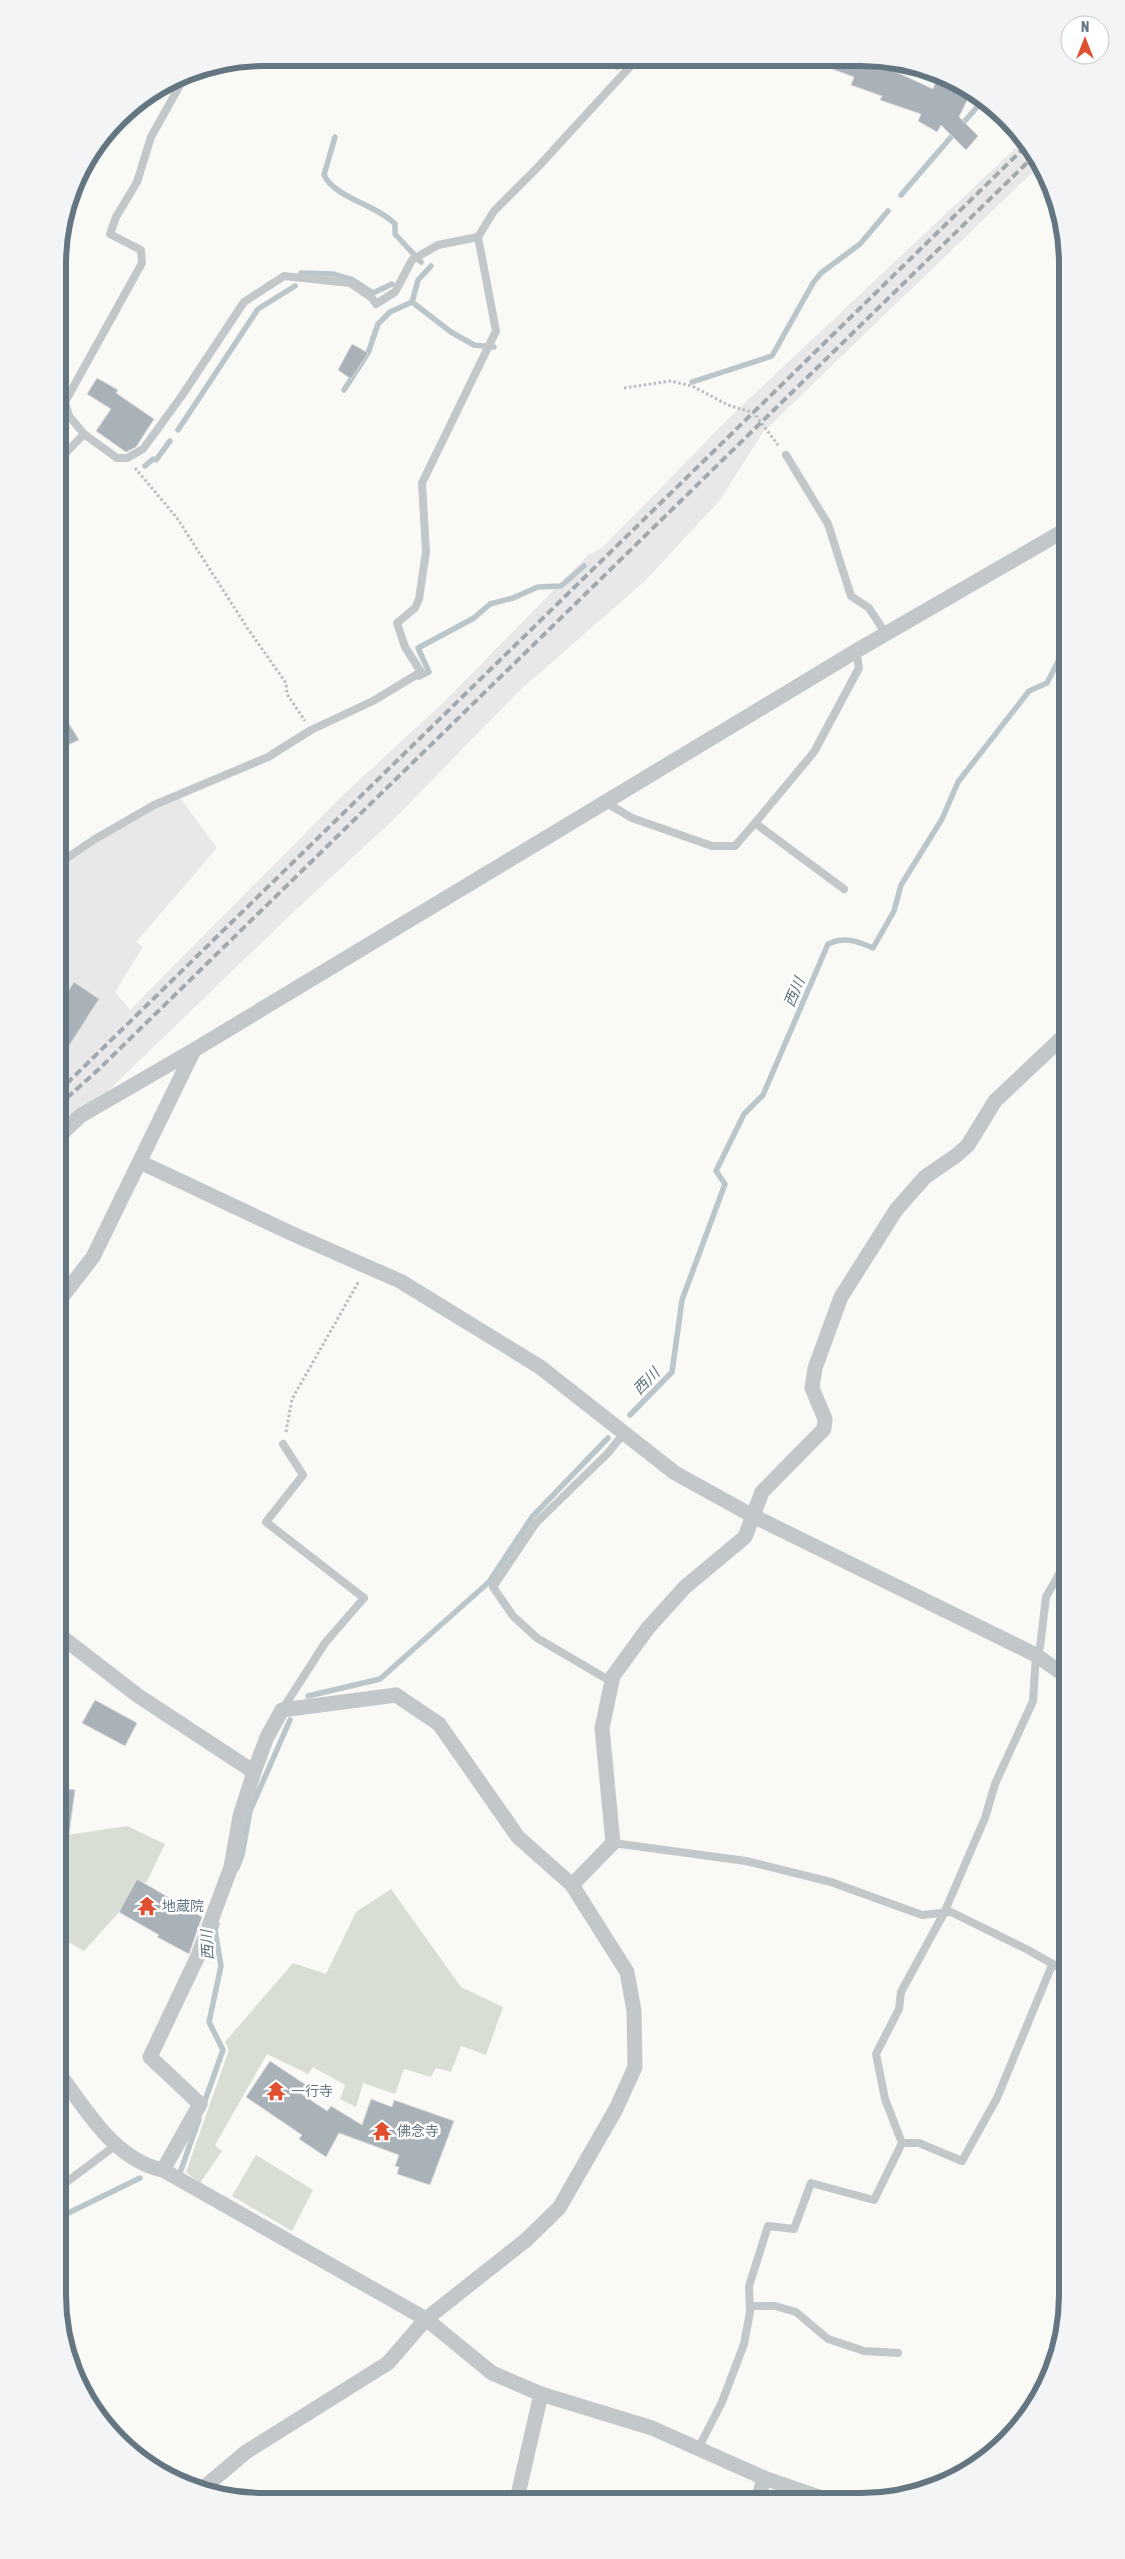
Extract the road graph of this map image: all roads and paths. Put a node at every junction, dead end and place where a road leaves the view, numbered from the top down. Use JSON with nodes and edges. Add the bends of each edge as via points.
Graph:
{"nodes":[{"id":1,"x":631,"y":66,"type":"edge"},
{"id":2,"x":180,"y":86,"type":"edge"},
{"id":3,"x":478,"y":237,"type":"junction"},
{"id":4,"x":624,"y":388,"type":"dead end"},
{"id":5,"x":66,"y":400,"type":"edge"},
{"id":6,"x":66,"y":406,"type":"edge"},
{"id":7,"x":84,"y":434,"type":"junction"},
{"id":8,"x":66,"y":453,"type":"edge"},
{"id":9,"x":786,"y":456,"type":"joint"},
{"id":10,"x":127,"y":458,"type":"junction"},
{"id":11,"x":1059,"y":535,"type":"edge"},
{"id":12,"x":886,"y":634,"type":"junction"},
{"id":13,"x":856,"y":651,"type":"junction"},
{"id":14,"x":311,"y":730,"type":"junction"},
{"id":15,"x":605,"y":802,"type":"junction"},
{"id":16,"x":755,"y":823,"type":"junction"},
{"id":17,"x":66,"y":859,"type":"edge"},
{"id":18,"x":844,"y":889,"type":"dead end"},
{"id":19,"x":1059,"y":1041,"type":"edge"},
{"id":20,"x":194,"y":1050,"type":"junction"},
{"id":21,"x":66,"y":1129,"type":"edge"},
{"id":22,"x":140,"y":1162,"type":"junction"},
{"id":23,"x":367,"y":1266,"type":"junction"},
{"id":24,"x":66,"y":1292,"type":"edge"},
{"id":25,"x":624,"y":1433,"type":"junction"},
{"id":26,"x":283,"y":1444,"type":"joint"},
{"id":27,"x":753,"y":1516,"type":"junction"},
{"id":28,"x":1059,"y":1574,"type":"edge"},
{"id":29,"x":66,"y":1640,"type":"edge"},
{"id":30,"x":1036,"y":1655,"type":"junction"},
{"id":31,"x":1059,"y":1671,"type":"edge"},
{"id":32,"x":612,"y":1682,"type":"junction"},
{"id":33,"x":282,"y":1710,"type":"junction"},
{"id":34,"x":254,"y":1772,"type":"junction"},
{"id":35,"x":613,"y":1843,"type":"junction"},
{"id":36,"x":572,"y":1885,"type":"junction"},
{"id":37,"x":944,"y":1913,"type":"junction"},
{"id":38,"x":1052,"y":1965,"type":"junction"},
{"id":39,"x":1059,"y":1968,"type":"edge"},
{"id":40,"x":66,"y":2083,"type":"edge"},
{"id":41,"x":902,"y":2143,"type":"junction"},
{"id":42,"x":116,"y":2145,"type":"junction"},
{"id":43,"x":163,"y":2170,"type":"junction"},
{"id":44,"x":66,"y":2182,"type":"edge"},
{"id":45,"x":750,"y":2306,"type":"junction"},
{"id":46,"x":426,"y":2319,"type":"junction"},
{"id":47,"x":898,"y":2353,"type":"dead end"},
{"id":48,"x":541,"y":2394,"type":"junction"},
{"id":49,"x":698,"y":2449,"type":"junction"},
{"id":50,"x":764,"y":2478,"type":"junction"},
{"id":51,"x":208,"y":2484,"type":"edge"},
{"id":52,"x":518,"y":2493,"type":"edge"},
{"id":53,"x":760,"y":2493,"type":"edge"},
{"id":54,"x":807,"y":2493,"type":"edge"}],
"edges":[{"from":1,"to":3,"type":"lane","via":[[494,212]]},
{"from":2,"to":5,"type":"lane","via":[[151,137],[138,182],[116,217],[110,234],[141,250],[142,263]]},
{"from":3,"to":10,"type":"lane","via":[[438,245],[412,260],[395,292],[376,304],[350,283],[284,276],[244,302],[143,448]]},
{"from":3,"to":14,"type":"lane","via":[[496,331],[422,483],[426,552],[419,599],[415,608],[397,623],[405,647],[421,672],[374,701]]},
{"from":4,"to":9,"type":"path","via":[[670,381],[692,386],[728,405],[754,413]]},
{"from":6,"to":7,"type":"lane","via":[[69,416]]},
{"from":7,"to":8,"type":"lane"},
{"from":7,"to":10,"type":"lane","via":[[117,458]]},
{"from":9,"to":12,"type":"lane","via":[[828,524],[851,596],[869,608]]},
{"from":10,"to":14,"type":"path","via":[[178,518],[286,683],[287,694]]},
{"from":11,"to":12,"type":"street"},
{"from":12,"to":13,"type":"street"},
{"from":13,"to":15,"type":"street"},
{"from":13,"to":16,"type":"lane","via":[[859,668],[814,752]]},
{"from":14,"to":17,"type":"lane","via":[[268,757],[154,805]]},
{"from":15,"to":16,"type":"lane","via":[[632,818],[712,846],[735,846]]},
{"from":15,"to":20,"type":"street"},
{"from":16,"to":18,"type":"lane"},
{"from":19,"to":27,"type":"street","via":[[995,1101],[968,1145],[924,1177],[896,1210],[841,1297],[815,1368],[812,1388],[825,1418],[824,1429],[762,1492]]},
{"from":20,"to":21,"type":"street","via":[[80,1116]]},
{"from":20,"to":22,"type":"street"},
{"from":22,"to":23,"type":"street"},
{"from":22,"to":24,"type":"street","via":[[93,1258]]},
{"from":23,"to":25,"type":"street","via":[[400,1280],[540,1367]]},
{"from":23,"to":26,"type":"path","via":[[292,1399]]},
{"from":25,"to":27,"type":"street","via":[[675,1473]]},
{"from":25,"to":32,"type":"lane","via":[[608,1453],[536,1523],[493,1587],[513,1616],[537,1638]]},
{"from":26,"to":33,"type":"lane","via":[[303,1475],[266,1522],[364,1598],[326,1643]]},
{"from":27,"to":30,"type":"street"},
{"from":27,"to":32,"type":"street","via":[[745,1537],[685,1587],[648,1628]]},
{"from":28,"to":30,"type":"lane","via":[[1046,1597],[1040,1647]]},
{"from":29,"to":34,"type":"street","via":[[137,1694]]},
{"from":30,"to":31,"type":"street"},
{"from":30,"to":37,"type":"lane","via":[[1033,1702],[995,1784],[985,1818]]},
{"from":32,"to":35,"type":"street","via":[[602,1728]]},
{"from":33,"to":34,"type":"street","via":[[267,1737]]},
{"from":33,"to":36,"type":"street","via":[[396,1694],[439,1724],[518,1837]]},
{"from":34,"to":43,"type":"street","via":[[240,1816],[231,1867],[197,1958],[150,2057],[200,2104]]},
{"from":35,"to":36,"type":"street"},
{"from":35,"to":37,"type":"lane","via":[[746,1861],[831,1882],[922,1915]]},
{"from":36,"to":46,"type":"street","via":[[627,1972],[634,2011],[635,2067],[616,2109],[559,2208],[526,2240]]},
{"from":37,"to":38,"type":"lane","via":[[951,1912]]},
{"from":37,"to":41,"type":"lane","via":[[901,1992],[899,2009],[876,2054],[884,2099]]},
{"from":38,"to":39,"type":"lane"},
{"from":38,"to":41,"type":"lane","via":[[997,2098],[962,2161],[919,2143]]},
{"from":40,"to":42,"type":"street","via":[[106,2137]]},
{"from":41,"to":45,"type":"lane","via":[[874,2200],[811,2182],[794,2229],[768,2226],[749,2286]]},
{"from":42,"to":43,"type":"street","via":[[146,2166]]},
{"from":42,"to":44,"type":"lane"},
{"from":43,"to":46,"type":"street"},
{"from":45,"to":47,"type":"lane","via":[[775,2306],[796,2312],[828,2338],[864,2351]]},
{"from":45,"to":49,"type":"lane","via":[[744,2344],[722,2402]]},
{"from":46,"to":48,"type":"street","via":[[492,2373]]},
{"from":46,"to":51,"type":"street","via":[[388,2363],[246,2452]]},
{"from":48,"to":49,"type":"street","via":[[652,2428]]},
{"from":48,"to":52,"type":"street"},
{"from":49,"to":50,"type":"street"},
{"from":50,"to":53,"type":"street"},
{"from":50,"to":54,"type":"street"}]}
